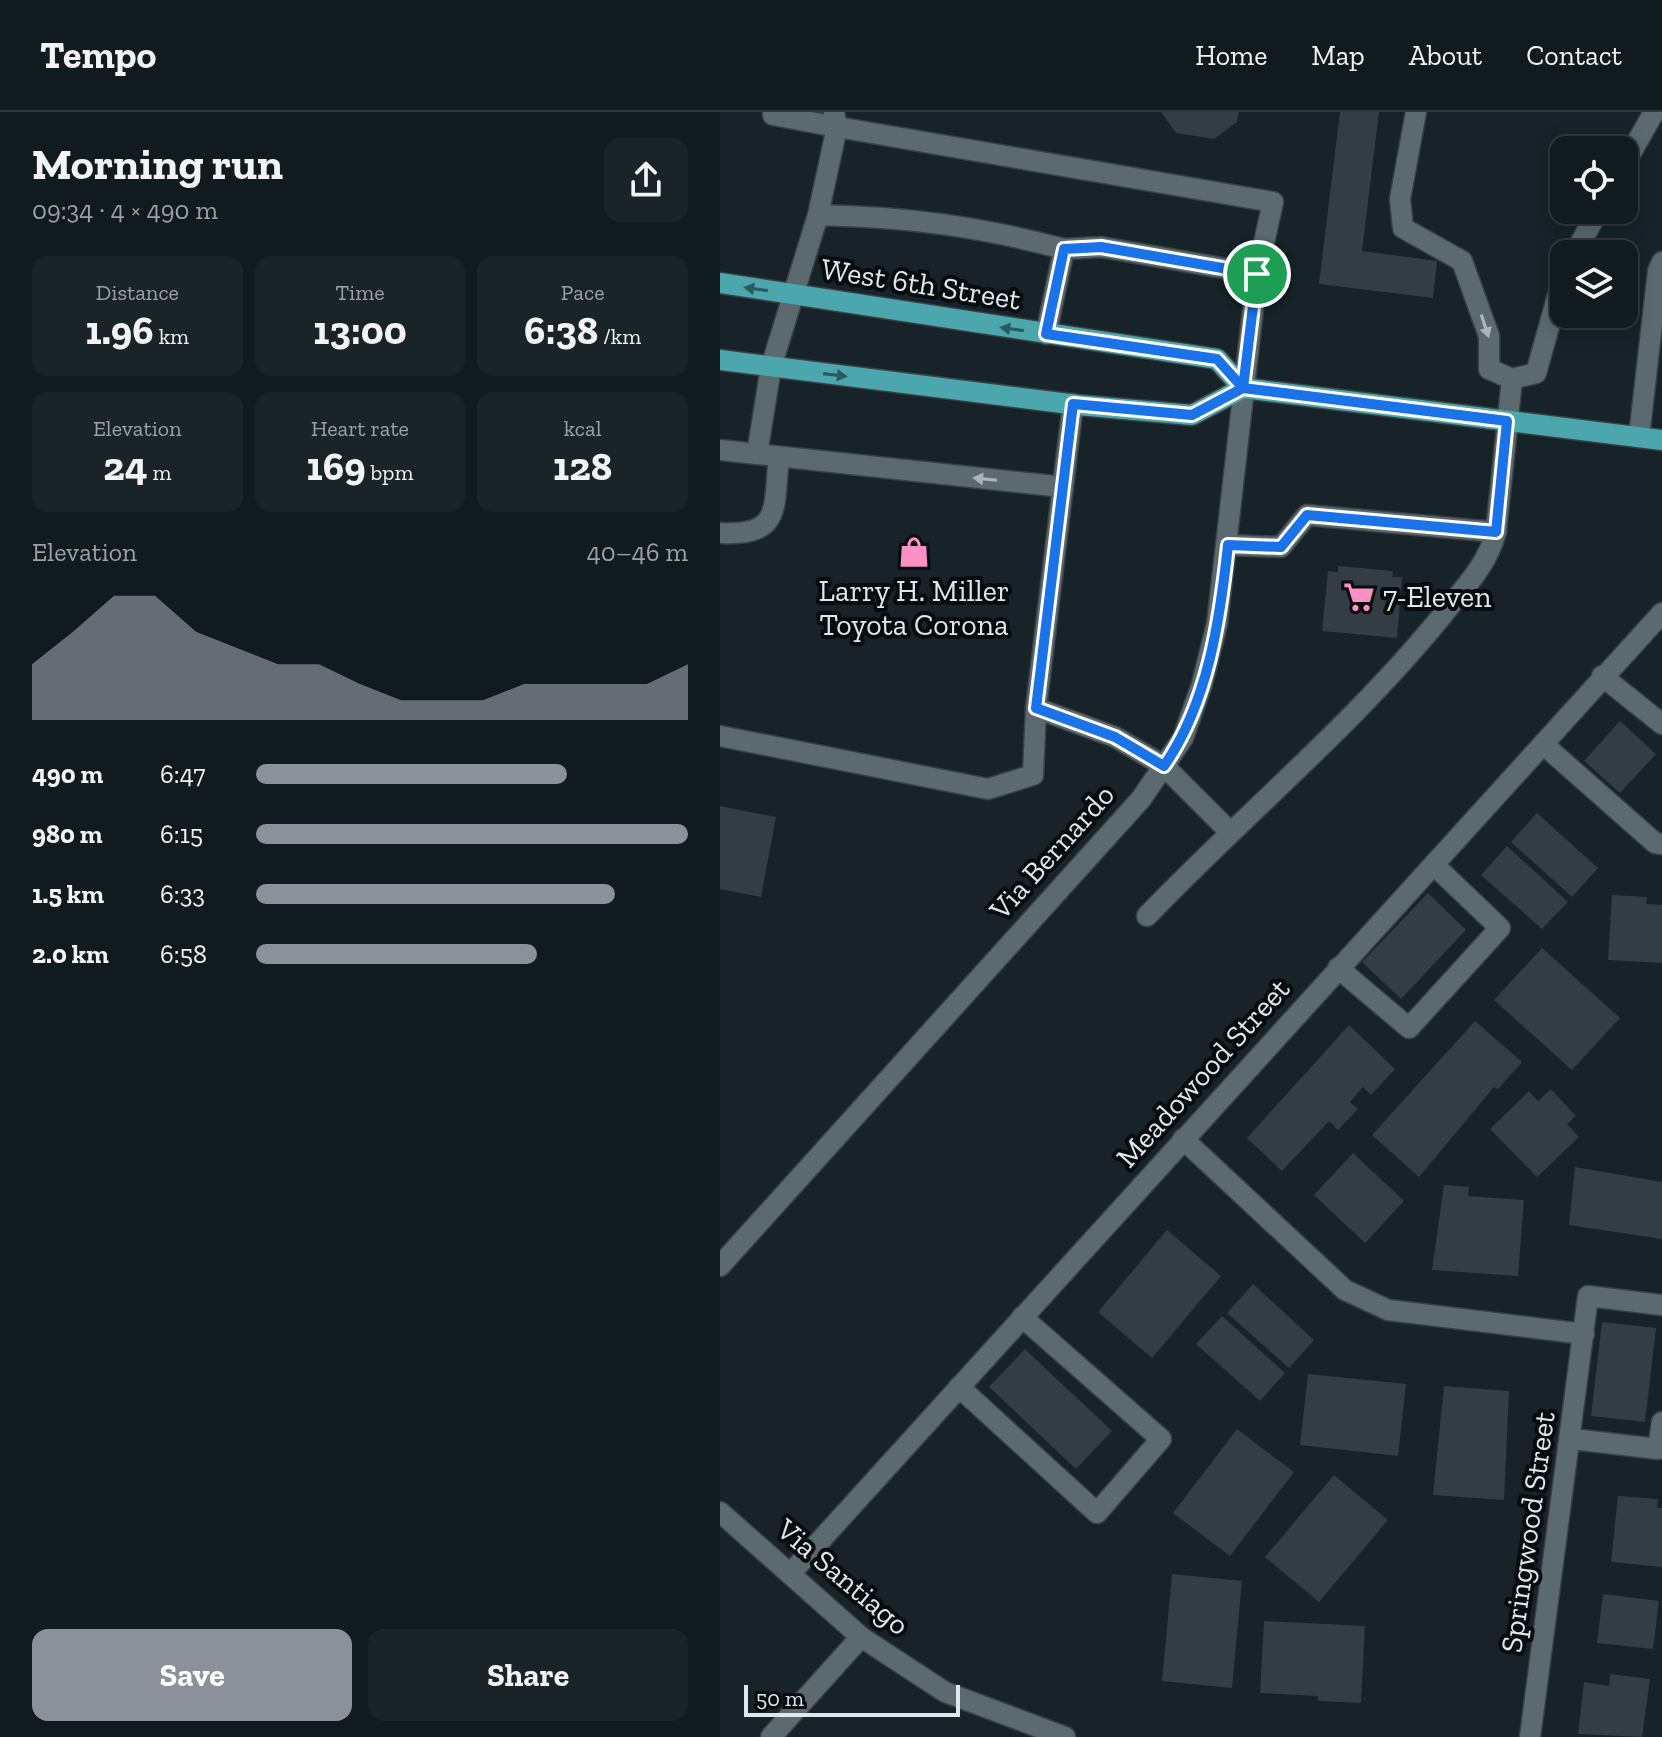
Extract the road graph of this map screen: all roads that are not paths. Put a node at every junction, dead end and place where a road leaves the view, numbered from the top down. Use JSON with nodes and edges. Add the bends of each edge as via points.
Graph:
{"nodes":[{"id":1,"x":773,"y":112,"type":"edge"},
{"id":2,"x":1416,"y":112,"type":"edge"},
{"id":3,"x":1654,"y":112,"type":"edge"},
{"id":4,"x":836,"y":120,"type":"edge"},
{"id":5,"x":1638,"y":140,"type":"edge"},
{"id":6,"x":818,"y":215,"type":"junction"},
{"id":7,"x":1064,"y":249,"type":"junction"},
{"id":8,"x":1662,"y":262,"type":"edge"},
{"id":9,"x":1257,"y":274,"type":"junction"},
{"id":10,"x":720,"y":283,"type":"edge"},
{"id":11,"x":792,"y":294,"type":"junction"},
{"id":12,"x":1550,"y":322,"type":"edge"},
{"id":13,"x":1046,"y":334,"type":"junction"},
{"id":14,"x":720,"y":360,"type":"edge"},
{"id":15,"x":771,"y":367,"type":"junction"},
{"id":16,"x":1512,"y":379,"type":"junction"},
{"id":17,"x":1243,"y":388,"type":"junction"},
{"id":18,"x":1073,"y":404,"type":"junction"},
{"id":19,"x":1507,"y":421,"type":"junction"},
{"id":20,"x":1639,"y":437,"type":"junction"},
{"id":21,"x":1662,"y":440,"type":"edge"},
{"id":22,"x":720,"y":450,"type":"edge"},
{"id":23,"x":757,"y":454,"type":"junction"},
{"id":24,"x":779,"y":457,"type":"junction"},
{"id":25,"x":1063,"y":487,"type":"junction"},
{"id":26,"x":1496,"y":532,"type":"junction"},
{"id":27,"x":720,"y":533,"type":"edge"},
{"id":28,"x":1228,"y":545,"type":"junction"},
{"id":29,"x":1662,"y":613,"type":"edge"},
{"id":30,"x":1602,"y":676,"type":"junction"},
{"id":31,"x":1036,"y":708,"type":"junction"},
{"id":32,"x":1662,"y":724,"type":"edge"},
{"id":33,"x":720,"y":736,"type":"edge"},
{"id":34,"x":1543,"y":744,"type":"junction"},
{"id":35,"x":1164,"y":766,"type":"junction"},
{"id":36,"x":1229,"y":831,"type":"junction"},
{"id":37,"x":1662,"y":844,"type":"edge"},
{"id":38,"x":1434,"y":865,"type":"junction"},
{"id":39,"x":1147,"y":916,"type":"dead end"},
{"id":40,"x":1338,"y":968,"type":"junction"},
{"id":41,"x":1183,"y":1139,"type":"junction"},
{"id":42,"x":720,"y":1266,"type":"edge"},
{"id":43,"x":1662,"y":1305,"type":"edge"},
{"id":44,"x":1022,"y":1317,"type":"junction"},
{"id":45,"x":1584,"y":1334,"type":"junction"},
{"id":46,"x":959,"y":1387,"type":"junction"},
{"id":47,"x":1662,"y":1422,"type":"edge"},
{"id":48,"x":1572,"y":1439,"type":"junction"},
{"id":49,"x":720,"y":1512,"type":"edge"},
{"id":50,"x":790,"y":1574,"type":"junction"},
{"id":51,"x":861,"y":1637,"type":"junction"},
{"id":52,"x":771,"y":1737,"type":"edge"},
{"id":53,"x":1065,"y":1737,"type":"edge"},
{"id":54,"x":1530,"y":1737,"type":"edge"}],
"edges":[{"from":1,"to":4,"type":"street"},
{"from":2,"to":16,"type":"street","one_way":true,"via":[[1400,199],[1403,228],[1462,261],[1489,336],[1489,369]]},
{"from":3,"to":5,"type":"street"},
{"from":4,"to":6,"type":"street"},
{"from":4,"to":9,"type":"street","name":"Via Bernardo","via":[[1273,202]]},
{"from":6,"to":7,"type":"street","via":[[902,217],[1004,233]]},
{"from":6,"to":11,"type":"street"},
{"from":7,"to":9,"type":"street","via":[[1101,247]]},
{"from":7,"to":13,"type":"street"},
{"from":8,"to":20,"type":"street"},
{"from":9,"to":17,"type":"street","name":"Via Bernardo"},
{"from":11,"to":10,"type":"main road","name":"West 6th Street","one_way":true},
{"from":13,"to":11,"type":"main road","name":"West 6th Street","one_way":true},
{"from":11,"to":15,"type":"street"},
{"from":12,"to":16,"type":"street","via":[[1536,373]]},
{"from":13,"to":17,"type":"main road","name":"West 6th Street","via":[[1217,359]]},
{"from":14,"to":15,"type":"main road"},
{"from":15,"to":18,"type":"main road","one_way":true},
{"from":15,"to":23,"type":"street"},
{"from":16,"to":19,"type":"street"},
{"from":17,"to":18,"type":"main road","via":[[1192,415]]},
{"from":17,"to":19,"type":"main road"},
{"from":17,"to":28,"type":"street","name":"Via Bernardo"},
{"from":18,"to":25,"type":"street"},
{"from":19,"to":20,"type":"main road"},
{"from":19,"to":26,"type":"street"},
{"from":20,"to":21,"type":"main road"},
{"from":22,"to":23,"type":"street"},
{"from":23,"to":24,"type":"street"},
{"from":25,"to":24,"type":"street","one_way":true},
{"from":24,"to":27,"type":"street","via":[[772,515],[765,526],[749,534]]},
{"from":25,"to":31,"type":"street"},
{"from":26,"to":28,"type":"street","via":[[1307,515],[1281,547]]},
{"from":26,"to":36,"type":"street","via":[[1489,558],[1390,679]]},
{"from":28,"to":35,"type":"street","name":"Via Bernardo","via":[[1202,684],[1183,738]]},
{"from":29,"to":30,"type":"street","name":"Meadowood Street"},
{"from":30,"to":32,"type":"street"},
{"from":30,"to":34,"type":"street","name":"Meadowood Street"},
{"from":31,"to":33,"type":"street","via":[[1033,775],[988,789]]},
{"from":31,"to":35,"type":"street","via":[[1115,737]]},
{"from":34,"to":37,"type":"street"},
{"from":34,"to":38,"type":"street","name":"Meadowood Street"},
{"from":35,"to":36,"type":"street"},
{"from":35,"to":42,"type":"street","name":"Via Bernardo","via":[[1141,799]]},
{"from":36,"to":39,"type":"street"},
{"from":38,"to":40,"type":"street","name":"Meadowood Street"},
{"from":38,"to":40,"type":"street","via":[[1500,928],[1409,1028]]},
{"from":40,"to":41,"type":"street","name":"Meadowood Street"},
{"from":41,"to":44,"type":"street","name":"Meadowood Street"},
{"from":41,"to":45,"type":"street","via":[[1345,1290],[1388,1310]]},
{"from":43,"to":45,"type":"street","name":"Springwood Street","via":[[1588,1296]]},
{"from":44,"to":46,"type":"street","name":"Meadowood Street"},
{"from":44,"to":46,"type":"street","via":[[1161,1439],[1097,1513]]},
{"from":45,"to":48,"type":"street","name":"Springwood Street"},
{"from":46,"to":50,"type":"street","name":"Meadowood Street"},
{"from":47,"to":48,"type":"street","via":[[1658,1449]]},
{"from":48,"to":54,"type":"street","name":"Springwood Street"},
{"from":49,"to":50,"type":"street","name":"Via Santiago"},
{"from":50,"to":51,"type":"street","name":"Via Santiago"},
{"from":51,"to":52,"type":"street"},
{"from":51,"to":53,"type":"street","name":"Via Santiago","via":[[945,1692]]}]}
